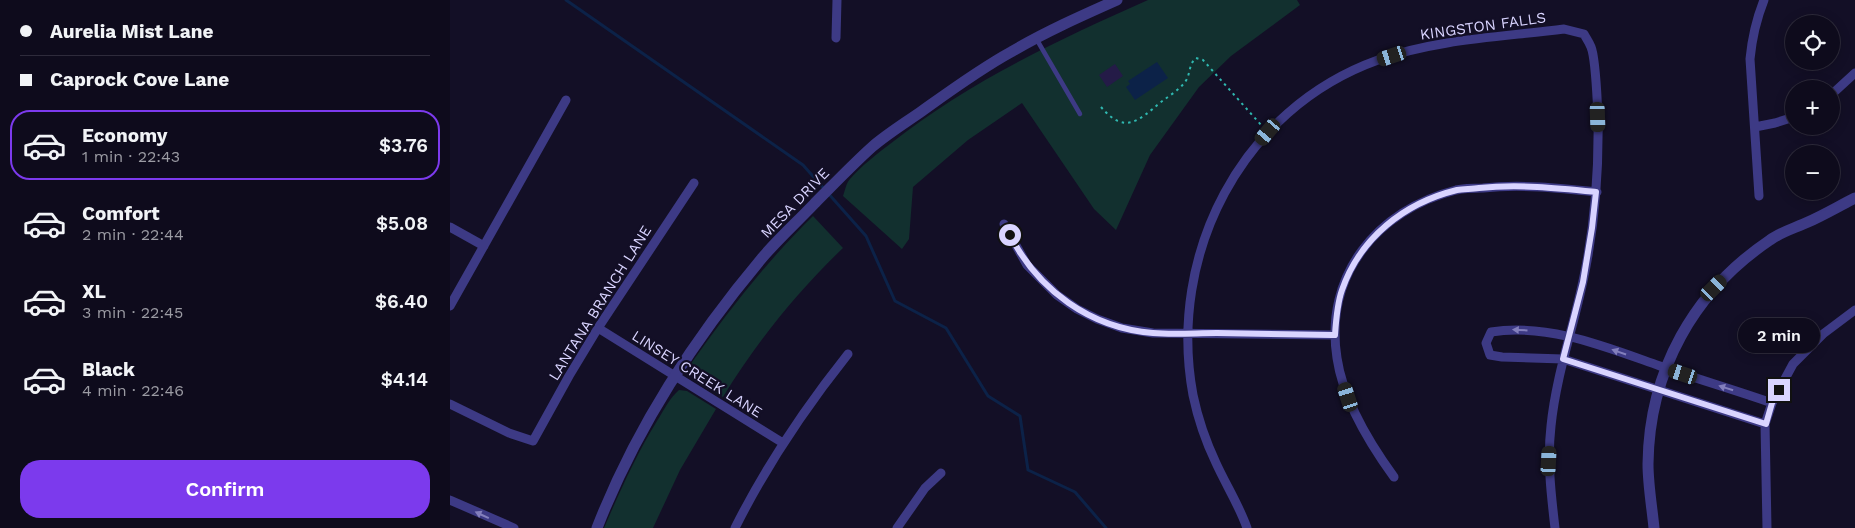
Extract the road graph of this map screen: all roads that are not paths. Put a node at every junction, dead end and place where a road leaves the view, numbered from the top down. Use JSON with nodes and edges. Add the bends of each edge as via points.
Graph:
{"nodes":[{"id":1,"x":837,"y":0,"type":"edge"},
{"id":2,"x":1117,"y":0,"type":"edge"},
{"id":3,"x":1764,"y":0,"type":"edge"},
{"id":4,"x":836,"y":38,"type":"dead end"},
{"id":5,"x":1036,"y":38,"type":"junction"},
{"id":6,"x":1855,"y":73,"type":"edge"},
{"id":7,"x":1840,"y":87,"type":"edge"},
{"id":8,"x":566,"y":100,"type":"dead end"},
{"id":9,"x":1080,"y":114,"type":"dead end"},
{"id":10,"x":1785,"y":119,"type":"edge"},
{"id":11,"x":1755,"y":127,"type":"junction"},
{"id":12,"x":694,"y":183,"type":"dead end"},
{"id":13,"x":1596,"y":192,"type":"junction"},
{"id":14,"x":1759,"y":196,"type":"dead end"},
{"id":15,"x":1855,"y":198,"type":"edge"},
{"id":16,"x":1004,"y":224,"type":"dead end"},
{"id":17,"x":450,"y":227,"type":"edge"},
{"id":18,"x":484,"y":246,"type":"junction"},
{"id":19,"x":450,"y":306,"type":"edge"},
{"id":20,"x":1855,"y":310,"type":"edge"},
{"id":21,"x":598,"y":328,"type":"junction"},
{"id":22,"x":1188,"y":333,"type":"junction"},
{"id":23,"x":1335,"y":335,"type":"junction"},
{"id":24,"x":1568,"y":336,"type":"junction"},
{"id":25,"x":848,"y":354,"type":"dead end"},
{"id":26,"x":1563,"y":359,"type":"junction"},
{"id":27,"x":1665,"y":368,"type":"junction"},
{"id":28,"x":675,"y":375,"type":"junction"},
{"id":29,"x":1658,"y":389,"type":"junction"},
{"id":30,"x":1772,"y":403,"type":"junction"},
{"id":31,"x":450,"y":404,"type":"edge"},
{"id":32,"x":1766,"y":424,"type":"junction"},
{"id":33,"x":783,"y":443,"type":"junction"},
{"id":34,"x":941,"y":473,"type":"dead end"},
{"id":35,"x":1394,"y":477,"type":"dead end"},
{"id":36,"x":450,"y":500,"type":"edge"},
{"id":37,"x":514,"y":528,"type":"edge"},
{"id":38,"x":597,"y":528,"type":"edge"},
{"id":39,"x":735,"y":528,"type":"edge"},
{"id":40,"x":897,"y":528,"type":"edge"},
{"id":41,"x":1248,"y":528,"type":"edge"},
{"id":42,"x":1555,"y":528,"type":"edge"},
{"id":43,"x":1654,"y":528,"type":"edge"},
{"id":44,"x":1767,"y":528,"type":"edge"}],
"edges":[{"from":1,"to":4,"type":"street"},
{"from":2,"to":5,"type":"street","name":"MESA DRIVE"},
{"from":3,"to":11,"type":"street","via":[[1754,31],[1750,59]]},
{"from":5,"to":9,"type":"lane"},
{"from":5,"to":28,"type":"street","name":"MESA DRIVE","via":[[1009,52],[874,146],[764,257],[728,300]]},
{"from":6,"to":7,"type":"street"},
{"from":8,"to":18,"type":"street"},
{"from":10,"to":11,"type":"street"},
{"from":11,"to":14,"type":"street"},
{"from":12,"to":21,"type":"street","name":"LANTANA BRANCH LANE"},
{"from":13,"to":22,"type":"street","name":"KINGSTON FALLS","via":[[1598,103],[1592,49],[1584,34],[1564,29],[1443,44],[1408,50],[1376,61],[1317,91],[1268,132],[1247,157],[1229,185],[1204,238],[1189,303]]},
{"from":13,"to":23,"type":"street","via":[[1499,186],[1458,190],[1417,204],[1397,216],[1371,239],[1353,264],[1342,291]]},
{"from":13,"to":24,"type":"street","via":[[1583,282]]},
{"from":15,"to":27,"type":"street","via":[[1772,238],[1739,262],[1693,315]]},
{"from":16,"to":22,"type":"street","via":[[1027,265],[1057,296],[1077,309],[1122,328],[1153,333]]},
{"from":17,"to":18,"type":"street"},
{"from":18,"to":19,"type":"street"},
{"from":20,"to":30,"type":"street","via":[[1823,334],[1793,364]]},
{"from":21,"to":28,"type":"street","name":"LINSEY CREEK LANE"},
{"from":21,"to":31,"type":"street","name":"LANTANA BRANCH LANE","via":[[533,441]]},
{"from":22,"to":23,"type":"street"},
{"from":22,"to":41,"type":"street","name":"KINGSTON FALLS","via":[[1188,363],[1204,434]]},
{"from":23,"to":35,"type":"street","via":[[1337,358],[1348,397],[1379,457]]},
{"from":24,"to":26,"type":"street"},
{"from":24,"to":26,"type":"street","one_way":true,"via":[[1510,329],[1491,332],[1486,343],[1490,354],[1502,357]]},
{"from":27,"to":24,"type":"street","one_way":true},
{"from":25,"to":33,"type":"street"},
{"from":26,"to":29,"type":"street"},
{"from":26,"to":42,"type":"street","via":[[1551,426],[1549,461]]},
{"from":27,"to":29,"type":"street"},
{"from":30,"to":27,"type":"street","one_way":true},
{"from":28,"to":33,"type":"street","name":"LINSEY CREEK LANE"},
{"from":28,"to":38,"type":"street","name":"MESA DRIVE","via":[[622,471]]},
{"from":29,"to":32,"type":"street"},
{"from":29,"to":43,"type":"street","via":[[1648,464]]},
{"from":30,"to":32,"type":"street"},
{"from":32,"to":44,"type":"street"},
{"from":33,"to":39,"type":"street"},
{"from":34,"to":40,"type":"street","via":[[925,488]]},
{"from":37,"to":36,"type":"street","one_way":true}]}
